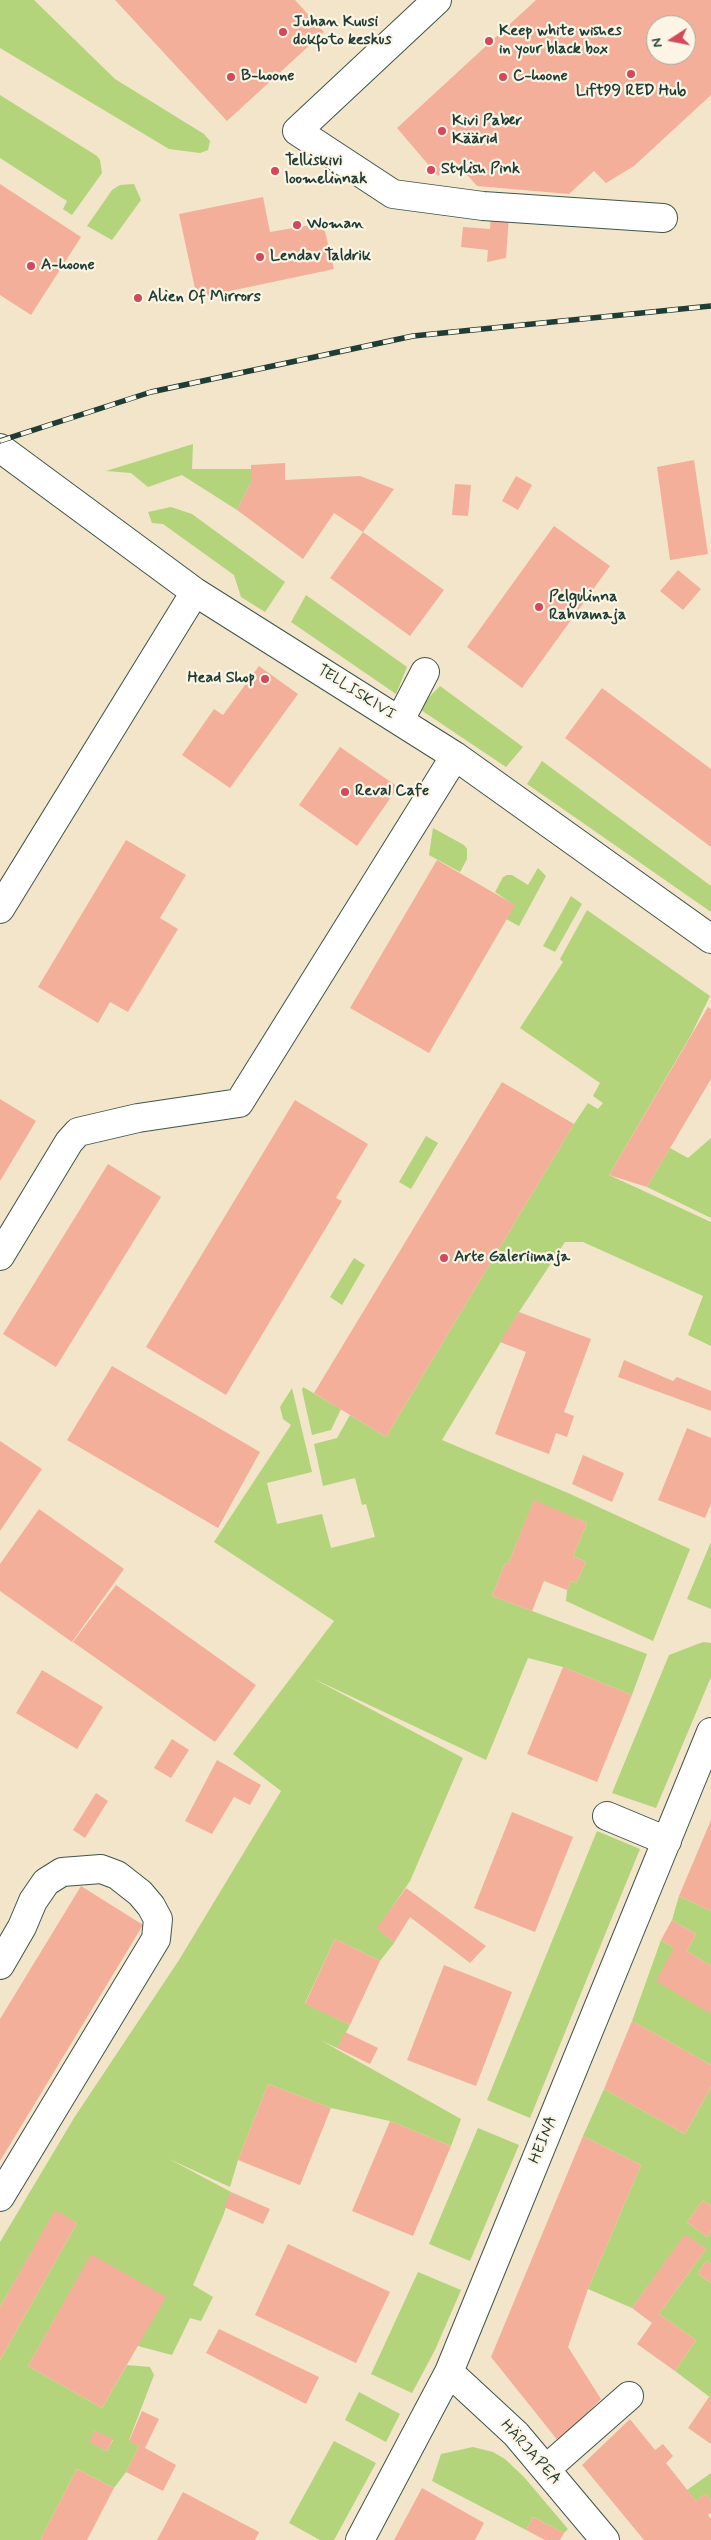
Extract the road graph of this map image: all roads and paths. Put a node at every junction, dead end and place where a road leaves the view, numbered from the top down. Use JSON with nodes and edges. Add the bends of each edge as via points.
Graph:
{"nodes":[{"id":1,"x":437,"y":0,"type":"edge"},
{"id":2,"x":663,"y":218,"type":"dead end"},
{"id":3,"x":0,"y":448,"type":"edge"},
{"id":4,"x":195,"y":592,"type":"junction"},
{"id":5,"x":424,"y":672,"type":"dead end"},
{"id":6,"x":400,"y":720,"type":"junction"},
{"id":7,"x":455,"y":756,"type":"junction"},
{"id":8,"x":0,"y":909,"type":"edge"},
{"id":9,"x":711,"y":939,"type":"edge"},
{"id":10,"x":0,"y":1256,"type":"edge"},
{"id":11,"x":711,"y":1732,"type":"edge"},
{"id":12,"x":607,"y":1816,"type":"dead end"},
{"id":13,"x":667,"y":1840,"type":"junction"},
{"id":14,"x":0,"y":1965,"type":"edge"},
{"id":15,"x":0,"y":2197,"type":"edge"},
{"id":16,"x":449,"y":2372,"type":"junction"},
{"id":17,"x":629,"y":2396,"type":"dead end"},
{"id":18,"x":546,"y":2469,"type":"junction"},
{"id":19,"x":360,"y":2540,"type":"edge"},
{"id":20,"x":605,"y":2540,"type":"edge"}],
"edges":[{"from":1,"to":2,"type":"street","via":[[297,131],[393,194],[483,206]]},
{"from":3,"to":4,"type":"street","name":"TELLISKIVI"},
{"from":4,"to":6,"type":"street","name":"TELLISKIVI"},
{"from":4,"to":8,"type":"street"},
{"from":5,"to":6,"type":"street"},
{"from":6,"to":7,"type":"street","name":"TELLISKIVI"},
{"from":7,"to":9,"type":"street","name":"TELLISKIVI"},
{"from":7,"to":10,"type":"street","via":[[239,1103],[138,1118],[78,1132]]},
{"from":11,"to":13,"type":"street","name":"HEINA"},
{"from":12,"to":13,"type":"street"},
{"from":13,"to":16,"type":"street","name":"HEINA"},
{"from":14,"to":15,"type":"street","via":[[33,1901],[46,1882],[62,1872],[101,1870],[117,1875],[140,1893],[158,1919],[156,1940]]},
{"from":16,"to":18,"type":"street","name":"HÄRJAPEA","via":[[516,2434]]},
{"from":16,"to":19,"type":"street","name":"HEINA"},
{"from":17,"to":18,"type":"street"},
{"from":18,"to":20,"type":"street","name":"HÄRJAPEA"}]}
